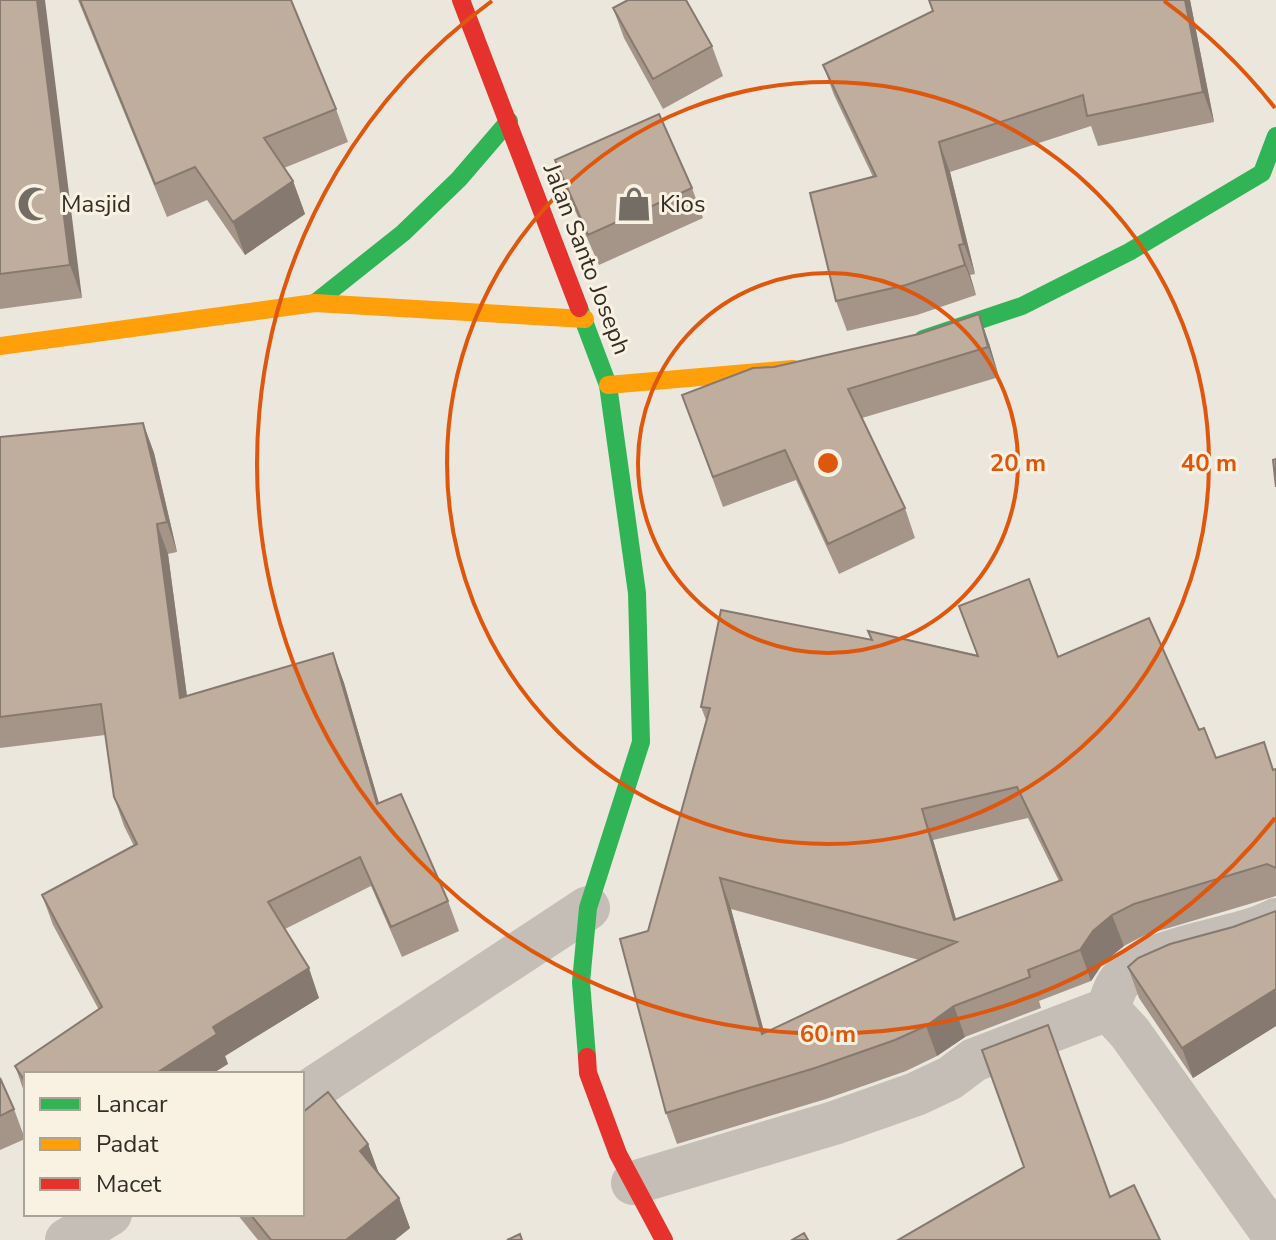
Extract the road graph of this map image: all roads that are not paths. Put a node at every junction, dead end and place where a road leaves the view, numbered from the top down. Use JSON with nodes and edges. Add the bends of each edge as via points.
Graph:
{"nodes":[{"id":1,"x":461,"y":0,"type":"edge"},
{"id":2,"x":509,"y":121,"type":"junction"},
{"id":3,"x":1271,"y":162,"type":"edge"},
{"id":4,"x":315,"y":303,"type":"junction"},
{"id":5,"x":585,"y":319,"type":"junction"},
{"id":6,"x":909,"y":342,"type":"edge"},
{"id":7,"x":0,"y":346,"type":"edge"},
{"id":8,"x":808,"y":366,"type":"edge"},
{"id":9,"x":608,"y":385,"type":"junction"},
{"id":10,"x":588,"y":908,"type":"junction"},
{"id":11,"x":1276,"y":920,"type":"edge"},
{"id":12,"x":1108,"y":1009,"type":"junction"},
{"id":13,"x":304,"y":1095,"type":"edge"},
{"id":14,"x":633,"y":1183,"type":"junction"},
{"id":15,"x":107,"y":1216,"type":"edge"},
{"id":16,"x":1276,"y":1238,"type":"edge"},
{"id":17,"x":67,"y":1240,"type":"edge"},
{"id":18,"x":664,"y":1240,"type":"edge"}],
"edges":[{"from":1,"to":2,"type":"street","name":"Jalan Santo Joseph"},
{"from":2,"to":4,"type":"street","via":[[403,233]]},
{"from":2,"to":5,"type":"street","name":"Jalan Santo Joseph"},
{"from":3,"to":6,"type":"street","via":[[1129,252],[1022,306]]},
{"from":4,"to":5,"type":"street"},
{"from":4,"to":7,"type":"street"},
{"from":5,"to":9,"type":"street","name":"Jalan Santo Joseph"},
{"from":8,"to":9,"type":"street","name":"Jalan Santo Joseph"},
{"from":9,"to":10,"type":"street","via":[[637,593],[641,742]]},
{"from":10,"to":13,"type":"street"},
{"from":10,"to":14,"type":"street","via":[[581,982],[588,1073]]},
{"from":11,"to":12,"type":"street","via":[[1155,958],[1119,982]]},
{"from":12,"to":14,"type":"street","via":[[974,1060],[916,1094]]},
{"from":12,"to":16,"type":"street"},
{"from":14,"to":18,"type":"street"},
{"from":15,"to":17,"type":"street"}]}
